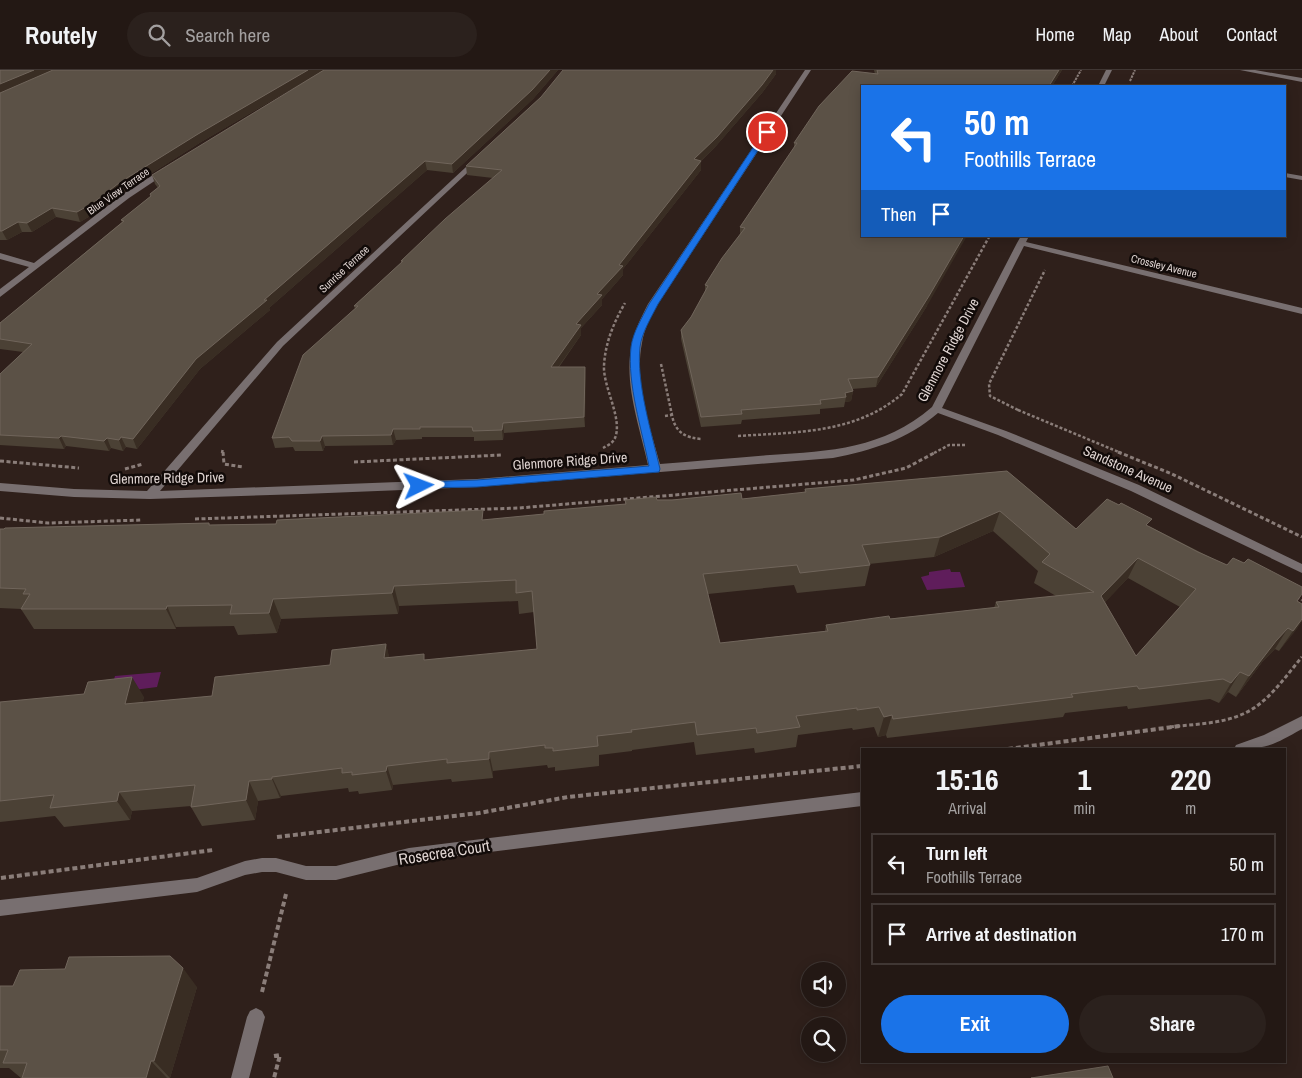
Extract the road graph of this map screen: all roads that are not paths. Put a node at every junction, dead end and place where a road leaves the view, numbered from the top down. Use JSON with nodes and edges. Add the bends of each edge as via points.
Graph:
{"nodes":[{"id":1,"x":808,"y":70,"type":"edge"},
{"id":2,"x":1109,"y":70,"type":"edge"},
{"id":3,"x":1243,"y":70,"type":"edge"},
{"id":4,"x":1302,"y":80,"type":"edge"},
{"id":5,"x":1101,"y":85,"type":"edge"},
{"id":6,"x":487,"y":149,"type":"edge"},
{"id":7,"x":174,"y":166,"type":"edge"},
{"id":8,"x":1286,"y":175,"type":"edge"},
{"id":9,"x":1302,"y":178,"type":"edge"},
{"id":10,"x":1023,"y":240,"type":"edge"},
{"id":11,"x":0,"y":256,"type":"edge"},
{"id":12,"x":34,"y":266,"type":"junction"},
{"id":13,"x":0,"y":294,"type":"edge"},
{"id":14,"x":1302,"y":311,"type":"edge"},
{"id":15,"x":936,"y":409,"type":"junction"},
{"id":16,"x":655,"y":469,"type":"junction"},
{"id":17,"x":0,"y":487,"type":"edge"},
{"id":18,"x":150,"y":495,"type":"junction"},
{"id":19,"x":1302,"y":569,"type":"edge"},
{"id":20,"x":1302,"y":722,"type":"edge"},
{"id":21,"x":1244,"y":748,"type":"edge"},
{"id":22,"x":861,"y":798,"type":"edge"},
{"id":23,"x":0,"y":908,"type":"edge"},
{"id":24,"x":256,"y":1017,"type":"road end"},
{"id":25,"x":240,"y":1078,"type":"edge"}],
"edges":[{"from":1,"to":16,"type":"street","via":[[646,318],[636,346],[635,362]]},
{"from":2,"to":5,"type":"street"},
{"from":3,"to":4,"type":"street"},
{"from":6,"to":18,"type":"street","name":"Sunrise Terrace","via":[[280,344]]},
{"from":7,"to":12,"type":"street","name":"Blue View Terrace","via":[[126,196]]},
{"from":8,"to":9,"type":"street"},
{"from":10,"to":14,"type":"street","name":"Crossley Avenue","via":[[1074,256]]},
{"from":10,"to":15,"type":"street","name":"Glenmore Ridge Drive"},
{"from":11,"to":12,"type":"street"},
{"from":12,"to":13,"type":"street","name":"Blue View Terrace"},
{"from":15,"to":16,"type":"street","name":"Glenmore Ridge Drive","via":[[920,425],[904,434],[865,448],[832,454]]},
{"from":15,"to":19,"type":"street","name":"Sandstone Avenue","via":[[1135,488]]},
{"from":16,"to":18,"type":"street","name":"Glenmore Ridge Drive","via":[[477,483]]},
{"from":17,"to":18,"type":"street","name":"Glenmore Ridge Drive"},
{"from":20,"to":21,"type":"street","via":[[1269,740]]},
{"from":22,"to":23,"type":"street","name":"Rosecrea Court","via":[[409,854],[336,873],[319,874],[262,865],[196,885]]},
{"from":24,"to":25,"type":"street"}]}
